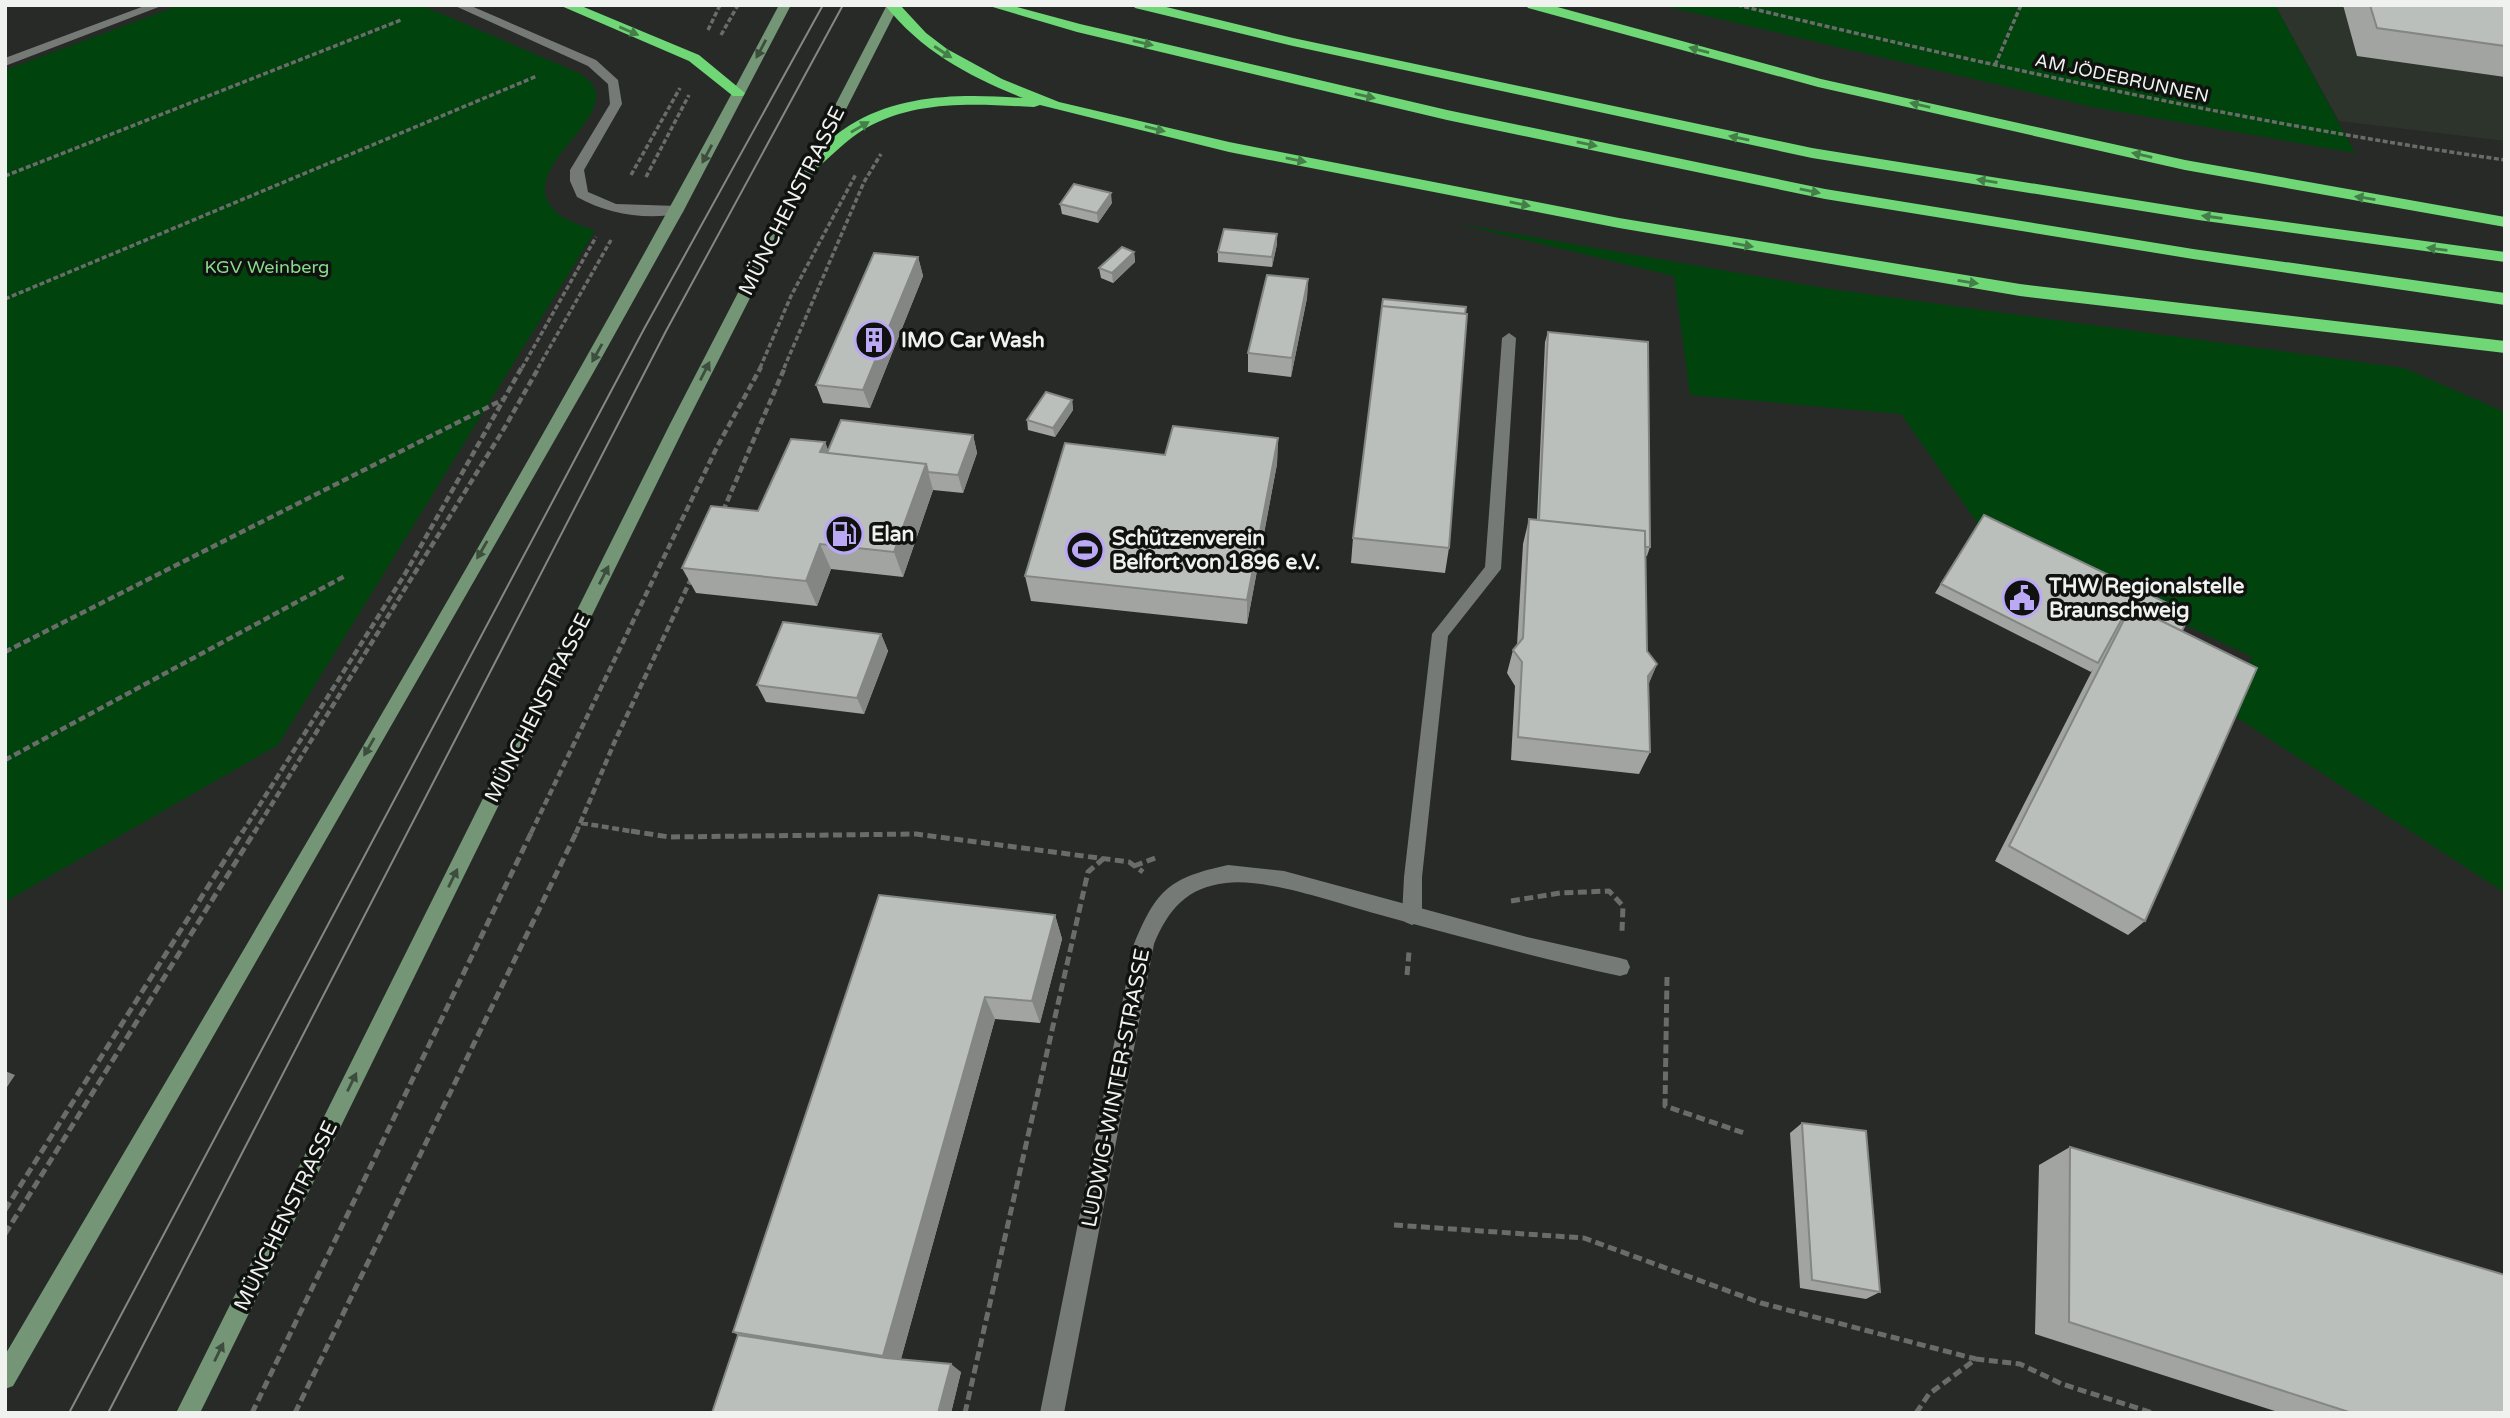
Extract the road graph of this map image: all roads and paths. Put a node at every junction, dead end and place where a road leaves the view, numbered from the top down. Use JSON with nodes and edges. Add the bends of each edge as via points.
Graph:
{"nodes":[{"id":1,"x":158,"y":5,"type":"edge"},
{"id":2,"x":459,"y":5,"type":"edge"},
{"id":3,"x":566,"y":5,"type":"edge"},
{"id":4,"x":720,"y":5,"type":"edge"},
{"id":5,"x":738,"y":5,"type":"edge"},
{"id":6,"x":785,"y":5,"type":"edge"},
{"id":7,"x":993,"y":5,"type":"edge"},
{"id":8,"x":1140,"y":5,"type":"edge"},
{"id":9,"x":1533,"y":5,"type":"edge"},
{"id":10,"x":1737,"y":5,"type":"edge"},
{"id":11,"x":2021,"y":5,"type":"edge"},
{"id":12,"x":893,"y":6,"type":"edge"},
{"id":13,"x":401,"y":20,"type":"dead end"},
{"id":14,"x":5,"y":62,"type":"edge"},
{"id":15,"x":699,"y":62,"type":"junction"},
{"id":16,"x":1995,"y":65,"type":"junction"},
{"id":17,"x":542,"y":74,"type":"dead end"},
{"id":18,"x":738,"y":93,"type":"junction"},
{"id":19,"x":1054,"y":105,"type":"junction"},
{"id":20,"x":910,"y":107,"type":"junction"},
{"id":21,"x":888,"y":114,"type":"junction"},
{"id":22,"x":2505,"y":160,"type":"edge"},
{"id":23,"x":807,"y":169,"type":"junction"},
{"id":24,"x":5,"y":176,"type":"edge"},
{"id":25,"x":612,"y":209,"type":"junction"},
{"id":26,"x":627,"y":211,"type":"junction"},
{"id":27,"x":677,"y":211,"type":"junction"},
{"id":28,"x":2505,"y":222,"type":"edge"},
{"id":29,"x":2505,"y":257,"type":"edge"},
{"id":30,"x":5,"y":299,"type":"edge"},
{"id":31,"x":2505,"y":299,"type":"edge"},
{"id":32,"x":1509,"y":338,"type":"dead end"},
{"id":33,"x":2505,"y":346,"type":"edge"},
{"id":34,"x":504,"y":399,"type":"junction"},
{"id":35,"x":717,"y":523,"type":"edge"},
{"id":36,"x":694,"y":572,"type":"edge"},
{"id":37,"x":345,"y":576,"type":"dead end"},
{"id":38,"x":5,"y":652,"type":"edge"},
{"id":39,"x":5,"y":760,"type":"edge"},
{"id":40,"x":581,"y":822,"type":"junction"},
{"id":41,"x":1104,"y":859,"type":"junction"},
{"id":42,"x":1176,"y":893,"type":"junction"},
{"id":43,"x":1412,"y":916,"type":"junction"},
{"id":44,"x":1620,"y":967,"type":"dead end"},
{"id":45,"x":1667,"y":977,"type":"dead end"},
{"id":46,"x":1744,"y":1133,"type":"dead end"},
{"id":47,"x":5,"y":1210,"type":"edge"},
{"id":48,"x":1394,"y":1225,"type":"dead end"},
{"id":49,"x":5,"y":1234,"type":"edge"},
{"id":50,"x":1976,"y":1359,"type":"junction"},
{"id":51,"x":5,"y":1378,"type":"edge"},
{"id":52,"x":188,"y":1413,"type":"edge"},
{"id":53,"x":252,"y":1413,"type":"edge"},
{"id":54,"x":295,"y":1413,"type":"edge"},
{"id":55,"x":965,"y":1413,"type":"edge"},
{"id":56,"x":1052,"y":1413,"type":"edge"},
{"id":57,"x":1916,"y":1413,"type":"edge"},
{"id":58,"x":2153,"y":1413,"type":"edge"}],
"edges":[{"from":1,"to":14,"type":"street"},
{"from":2,"to":25,"type":"street","via":[[592,63],[614,83],[616,104],[577,170],[582,194]]},
{"from":3,"to":15,"type":"highway","one_way":true},
{"from":4,"to":15,"type":"path"},
{"from":5,"to":15,"type":"path"},
{"from":6,"to":18,"type":"main road","one_way":true},
{"from":7,"to":31,"type":"highway","one_way":true,"via":[[1447,115],[1825,194]]},
{"from":29,"to":8,"type":"highway","one_way":true,"via":[[1812,153]]},
{"from":28,"to":9,"type":"highway","one_way":true,"via":[[2185,165],[1818,83]]},
{"from":10,"to":16,"type":"path","name":"AM JÖDEBRUNNEN"},
{"from":11,"to":16,"type":"path"},
{"from":12,"to":19,"type":"highway","one_way":true,"via":[[942,52],[997,82]]},
{"from":12,"to":23,"type":"main road","name":"MÜNCHENSTRASSE"},
{"from":13,"to":24,"type":"path"},
{"from":15,"to":18,"type":"highway"},
{"from":15,"to":25,"type":"path"},
{"from":15,"to":26,"type":"path"},
{"from":16,"to":22,"type":"path","name":"AM JÖDEBRUNNEN","via":[[2248,118]]},
{"from":17,"to":30,"type":"path"},
{"from":18,"to":27,"type":"main road","one_way":true},
{"from":19,"to":20,"type":"highway","via":[[988,100]]},
{"from":19,"to":33,"type":"highway","one_way":true,"via":[[1229,147],[1832,260],[2034,292]]},
{"from":20,"to":21,"type":"highway"},
{"from":20,"to":35,"type":"path","via":[[864,183]]},
{"from":23,"to":21,"type":"highway","one_way":true,"via":[[864,123]]},
{"from":21,"to":53,"type":"path","via":[[717,447]]},
{"from":52,"to":23,"type":"main road","name":"MÜNCHENSTRASSE","one_way":true},
{"from":25,"to":26,"type":"street"},
{"from":25,"to":34,"type":"path"},
{"from":26,"to":27,"type":"street"},
{"from":26,"to":49,"type":"path","via":[[505,427]]},
{"from":27,"to":51,"type":"main road","one_way":true},
{"from":32,"to":43,"type":"street","via":[[1493,569],[1440,634]]},
{"from":34,"to":38,"type":"path"},
{"from":34,"to":47,"type":"path","via":[[405,574]]},
{"from":36,"to":40,"type":"path"},
{"from":37,"to":39,"type":"path"},
{"from":40,"to":41,"type":"path","via":[[669,837],[916,834]]},
{"from":40,"to":54,"type":"path"},
{"from":41,"to":42,"type":"path","via":[[1129,862]]},
{"from":41,"to":55,"type":"path","via":[[1088,872]]},
{"from":42,"to":43,"type":"street","name":"LUDWIG-WINTER-STRASSE","via":[[1201,880],[1228,874],[1284,880]]},
{"from":42,"to":56,"type":"street","name":"LUDWIG-WINTER-STRASSE","via":[[1157,913],[1144,944]]},
{"from":43,"to":44,"type":"street","name":"LUDWIG-WINTER-STRASSE"},
{"from":45,"to":46,"type":"path","via":[[1665,1106]]},
{"from":48,"to":50,"type":"path","via":[[1584,1238],[1762,1303]]},
{"from":50,"to":57,"type":"path","via":[[1929,1394]]},
{"from":50,"to":58,"type":"path","via":[[2020,1364],[2062,1384]]}]}
